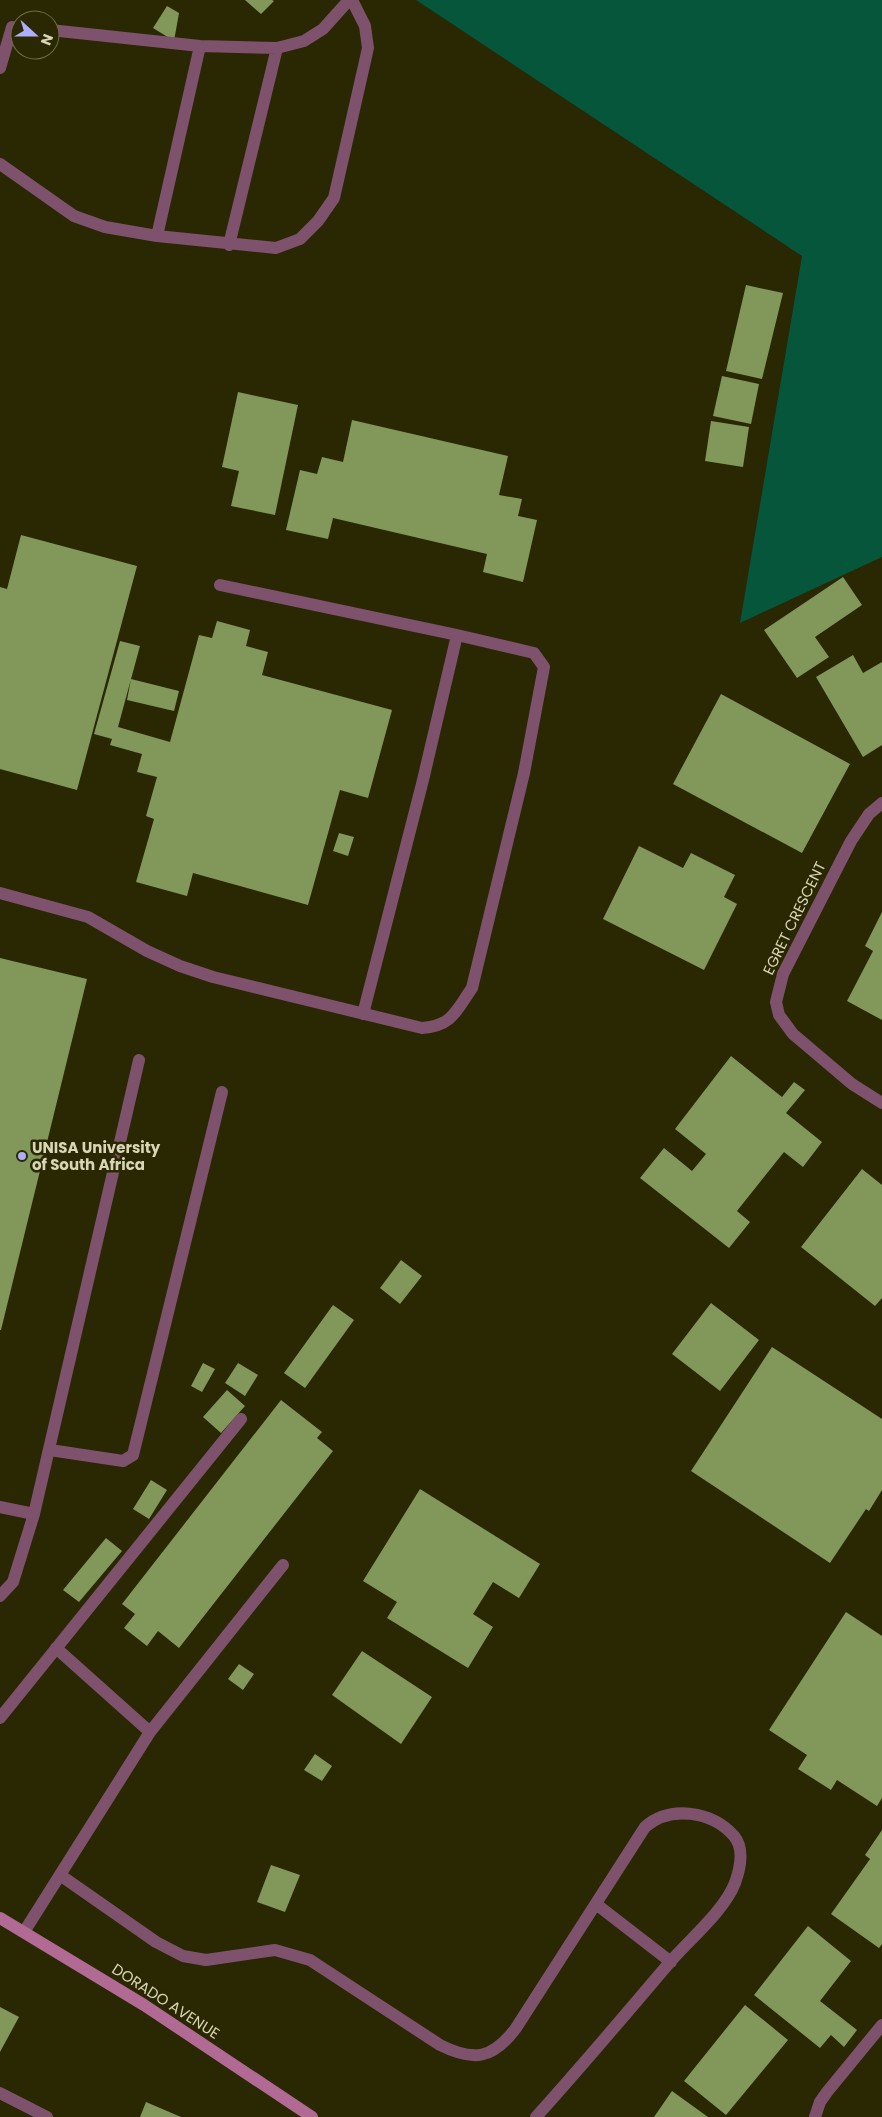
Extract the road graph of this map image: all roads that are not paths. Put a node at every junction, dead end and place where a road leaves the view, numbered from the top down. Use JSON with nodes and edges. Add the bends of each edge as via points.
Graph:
{"nodes":[{"id":1,"x":350,"y":0,"type":"edge"},
{"id":2,"x":10,"y":30,"type":"edge"},
{"id":3,"x":60,"y":31,"type":"edge"},
{"id":4,"x":200,"y":46,"type":"junction"},
{"id":5,"x":277,"y":48,"type":"junction"},
{"id":6,"x":0,"y":68,"type":"edge"},
{"id":7,"x":0,"y":164,"type":"edge"},
{"id":8,"x":157,"y":236,"type":"junction"},
{"id":9,"x":229,"y":245,"type":"junction"},
{"id":10,"x":220,"y":585,"type":"dead end"},
{"id":11,"x":457,"y":635,"type":"junction"},
{"id":12,"x":882,"y":803,"type":"edge"},
{"id":13,"x":0,"y":893,"type":"edge"},
{"id":14,"x":363,"y":1014,"type":"junction"},
{"id":15,"x":139,"y":1060,"type":"dead end"},
{"id":16,"x":222,"y":1092,"type":"dead end"},
{"id":17,"x":882,"y":1103,"type":"edge"},
{"id":18,"x":242,"y":1419,"type":"dead end"},
{"id":19,"x":50,"y":1450,"type":"junction"},
{"id":20,"x":0,"y":1507,"type":"edge"},
{"id":21,"x":34,"y":1514,"type":"junction"},
{"id":22,"x":283,"y":1565,"type":"dead end"},
{"id":23,"x":0,"y":1596,"type":"edge"},
{"id":24,"x":56,"y":1648,"type":"junction"},
{"id":25,"x":0,"y":1718,"type":"edge"},
{"id":26,"x":150,"y":1732,"type":"junction"},
{"id":27,"x":60,"y":1875,"type":"junction"},
{"id":28,"x":596,"y":1904,"type":"junction"},
{"id":29,"x":0,"y":1918,"type":"edge"},
{"id":30,"x":24,"y":1932,"type":"junction"},
{"id":31,"x":671,"y":1962,"type":"junction"},
{"id":32,"x":882,"y":2025,"type":"edge"},
{"id":33,"x":0,"y":2092,"type":"edge"},
{"id":34,"x":48,"y":2117,"type":"edge"},
{"id":35,"x":312,"y":2117,"type":"edge"},
{"id":36,"x":536,"y":2117,"type":"edge"},
{"id":37,"x":815,"y":2117,"type":"edge"}],
"edges":[{"from":1,"to":5,"type":"street","via":[[323,29],[304,41]]},
{"from":1,"to":9,"type":"street","via":[[364,26],[368,48],[334,198],[300,239],[276,248]]},
{"from":2,"to":6,"type":"street"},
{"from":3,"to":4,"type":"street"},
{"from":4,"to":5,"type":"street"},
{"from":4,"to":8,"type":"street"},
{"from":5,"to":9,"type":"street"},
{"from":7,"to":8,"type":"street","via":[[74,216],[105,227]]},
{"from":8,"to":9,"type":"street"},
{"from":10,"to":11,"type":"street"},
{"from":11,"to":14,"type":"street"},
{"from":11,"to":14,"type":"street","via":[[534,653],[544,667],[524,773],[472,988],[453,1016],[439,1027],[422,1028]]},
{"from":12,"to":17,"type":"street","name":"EGRET CRESCENT","via":[[869,814],[851,841],[783,974],[776,1002],[779,1015],[793,1034],[852,1084]]},
{"from":13,"to":14,"type":"street","via":[[88,917],[147,951],[213,978]]},
{"from":15,"to":19,"type":"street"},
{"from":16,"to":19,"type":"street","via":[[133,1454],[123,1461]]},
{"from":18,"to":24,"type":"street"},
{"from":19,"to":21,"type":"street"},
{"from":20,"to":21,"type":"street"},
{"from":21,"to":23,"type":"street","via":[[13,1582]]},
{"from":22,"to":26,"type":"street"},
{"from":24,"to":25,"type":"street"},
{"from":24,"to":26,"type":"street"},
{"from":26,"to":27,"type":"street"},
{"from":27,"to":28,"type":"street","via":[[175,1953],[206,1960],[275,1950],[310,1960],[417,2032],[456,2053],[469,2056],[496,2051],[507,2041]]},
{"from":27,"to":30,"type":"street"},
{"from":28,"to":31,"type":"street"},
{"from":28,"to":31,"type":"street","via":[[645,1827],[655,1818],[689,1813],[712,1822],[735,1837],[741,1866],[734,1886]]},
{"from":29,"to":30,"type":"street","name":"DORADO AVENUE"},
{"from":30,"to":35,"type":"street","name":"DORADO AVENUE","via":[[144,2005]]},
{"from":31,"to":36,"type":"street"},
{"from":32,"to":37,"type":"street","via":[[827,2092]]},
{"from":33,"to":34,"type":"street"}]}
